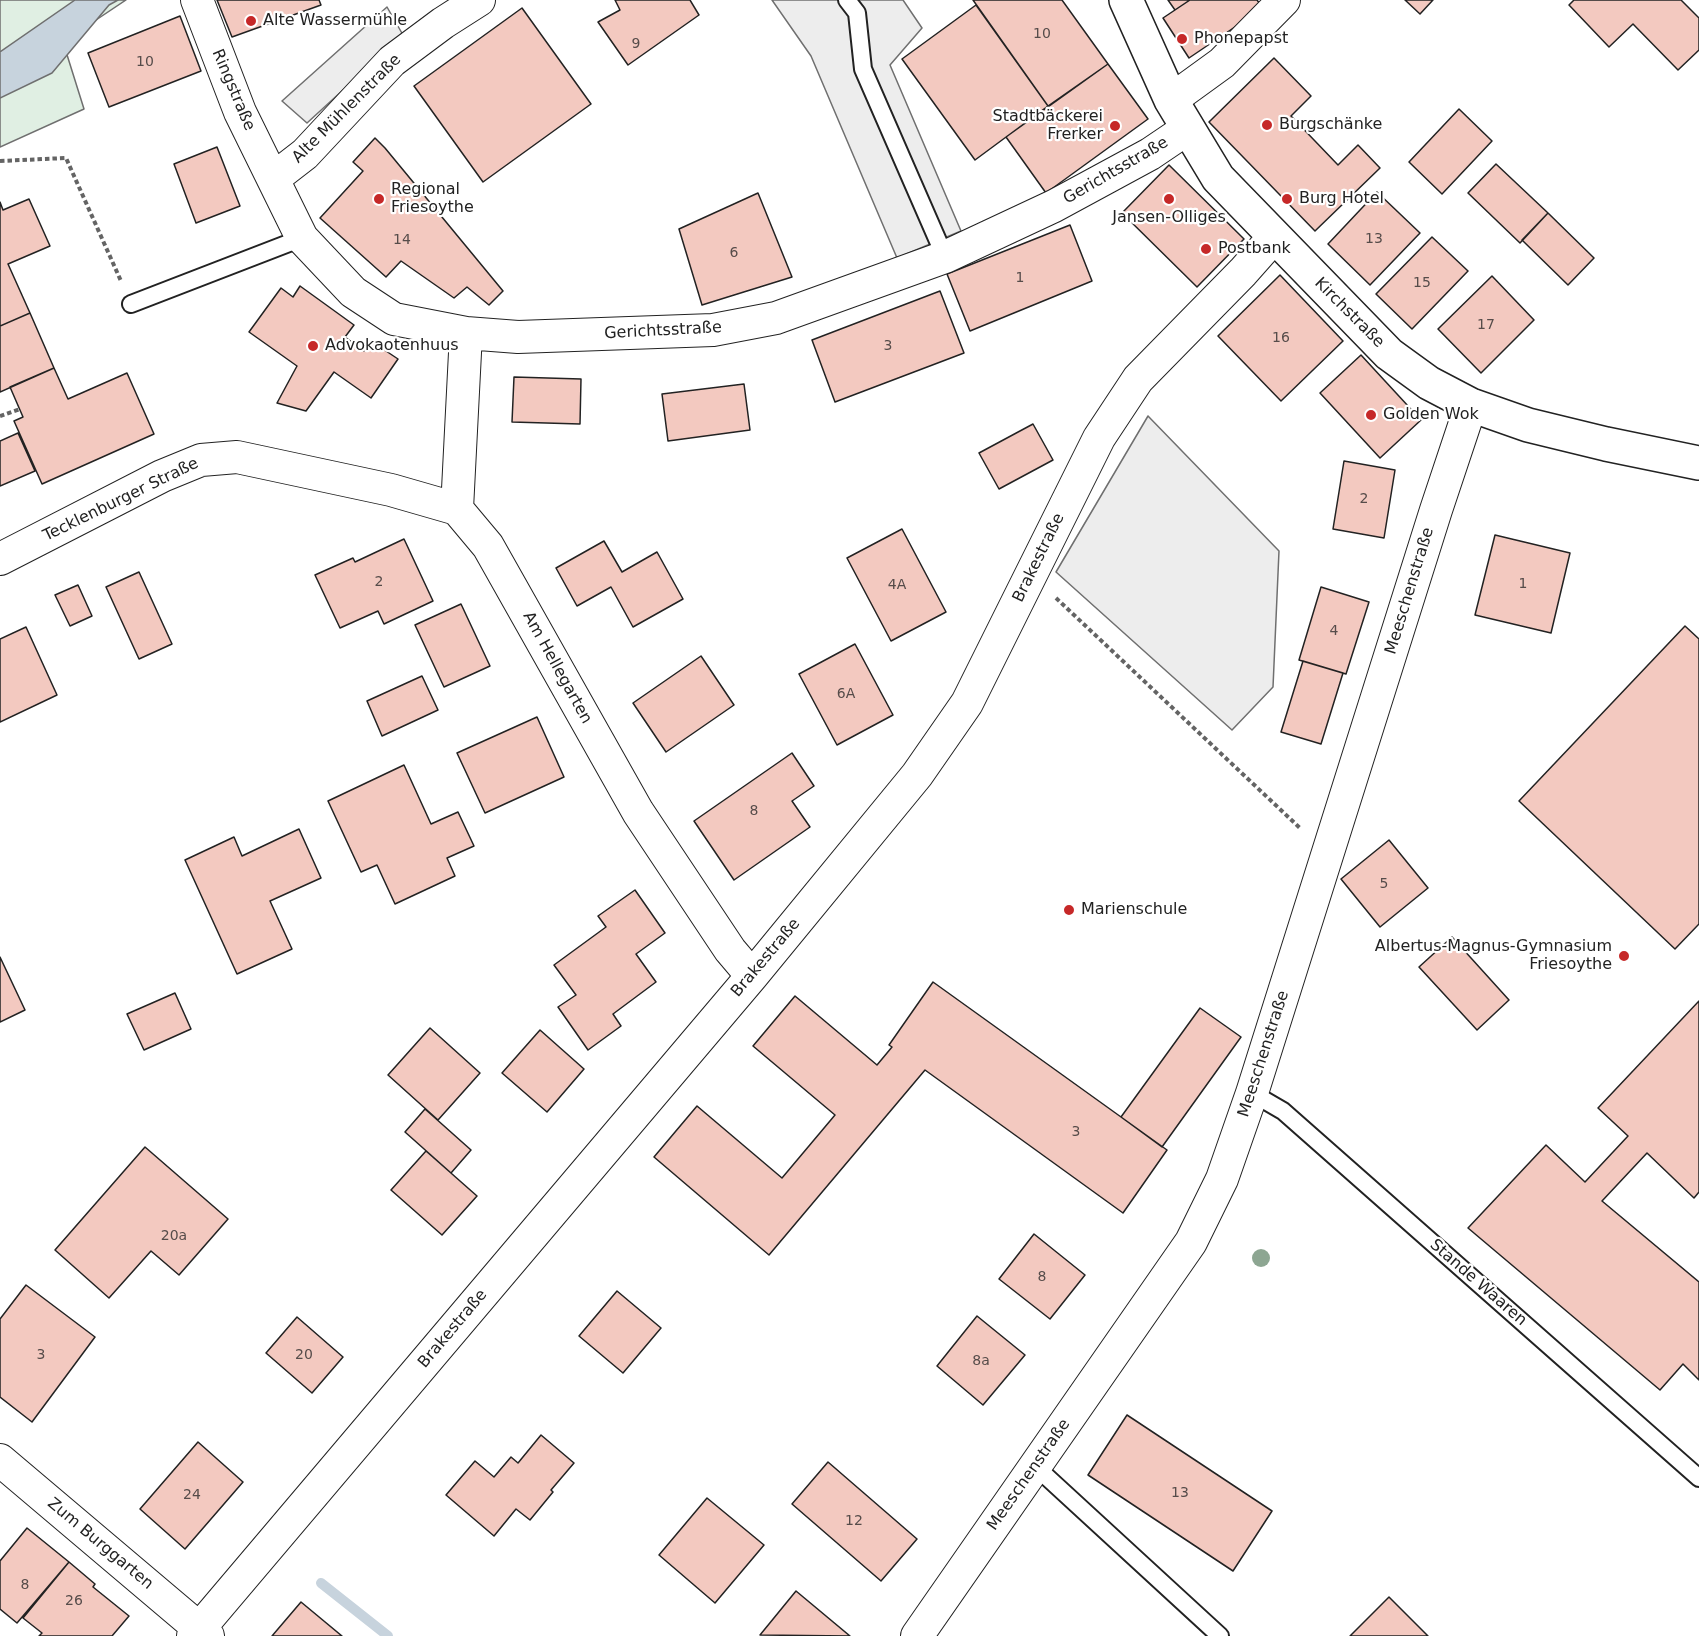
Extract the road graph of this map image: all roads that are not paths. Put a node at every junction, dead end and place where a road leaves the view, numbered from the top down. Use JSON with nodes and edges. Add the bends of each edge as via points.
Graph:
{"nodes":[{"id":1,"x":197,"y":0,"type":"edge"},
{"id":2,"x":479,"y":0,"type":"edge"},
{"id":3,"x":848,"y":0,"type":"edge"},
{"id":4,"x":1126,"y":0,"type":"edge"},
{"id":5,"x":1284,"y":0,"type":"edge"},
{"id":6,"x":1171,"y":100,"type":"junction"},
{"id":7,"x":1187,"y":129,"type":"junction"},
{"id":8,"x":274,"y":178,"type":"junction"},
{"id":9,"x":1274,"y":237,"type":"junction"},
{"id":10,"x":302,"y":238,"type":"junction"},
{"id":11,"x":945,"y":257,"type":"junction"},
{"id":12,"x":131,"y":304,"type":"road end"},
{"id":13,"x":466,"y":333,"type":"junction"},
{"id":14,"x":1471,"y":405,"type":"junction"},
{"id":15,"x":1699,"y":463,"type":"edge"},
{"id":16,"x":457,"y":509,"type":"junction"},
{"id":17,"x":0,"y":559,"type":"edge"},
{"id":18,"x":752,"y":976,"type":"junction"},
{"id":19,"x":1252,"y":1094,"type":"junction"},
{"id":20,"x":0,"y":1460,"type":"edge"},
{"id":21,"x":1035,"y":1466,"type":"junction"},
{"id":22,"x":1699,"y":1478,"type":"edge"},
{"id":23,"x":200,"y":1633,"type":"edge"},
{"id":24,"x":918,"y":1636,"type":"edge"},
{"id":25,"x":1220,"y":1636,"type":"edge"}],
"edges":[{"from":1,"to":8,"type":"street","name":"Ringstraße","via":[[240,112]]},
{"from":2,"to":8,"type":"street","name":"Alte Mühlenstraße","via":[[392,61],[305,154]]},
{"from":3,"to":11,"type":"lane","via":[[857,13],[863,69]]},
{"from":4,"to":6,"type":"street","name":"Kirchstraße"},
{"from":5,"to":6,"type":"street","via":[[1222,63]]},
{"from":6,"to":7,"type":"street","name":"Kirchstraße"},
{"from":7,"to":9,"type":"street","name":"Kirchstraße","via":[[1218,178]]},
{"from":7,"to":11,"type":"street","name":"Gerichtsstraße","via":[[1054,206]]},
{"from":8,"to":10,"type":"street","name":"Gerichtsstraße"},
{"from":9,"to":14,"type":"street","name":"Kirchstraße","via":[[1389,354],[1429,383]]},
{"from":9,"to":18,"type":"street","name":"Brakestraße","via":[[1138,379],[1099,438],[967,703],[917,775]]},
{"from":10,"to":12,"type":"lane"},
{"from":10,"to":13,"type":"street","name":"Gerichtsstraße","via":[[354,292],[394,319]]},
{"from":11,"to":13,"type":"street","name":"Gerichtsstraße","via":[[776,318],[714,330],[518,337]]},
{"from":13,"to":16,"type":"street"},
{"from":14,"to":15,"type":"street","name":"Kirchstraße","via":[[1528,425]]},
{"from":14,"to":19,"type":"street","name":"Meeschenstraße"},
{"from":16,"to":17,"type":"street","name":"Tecklenburger Straße","via":[[391,490],[237,457],[201,460]]},
{"from":16,"to":18,"type":"street","name":"Am Hellegarten","via":[[488,546],[638,812],[730,950]]},
{"from":18,"to":23,"type":"street","name":"Brakestraße"},
{"from":19,"to":21,"type":"street","name":"Meeschenstraße","via":[[1222,1179],[1191,1242]]},
{"from":19,"to":22,"type":"lane","name":"Stande Waaren","via":[[1282,1110]]},
{"from":20,"to":23,"type":"street","name":"Zum Burggarten"},
{"from":21,"to":24,"type":"street","name":"Meeschenstraße"},
{"from":21,"to":25,"type":"lane"}]}
